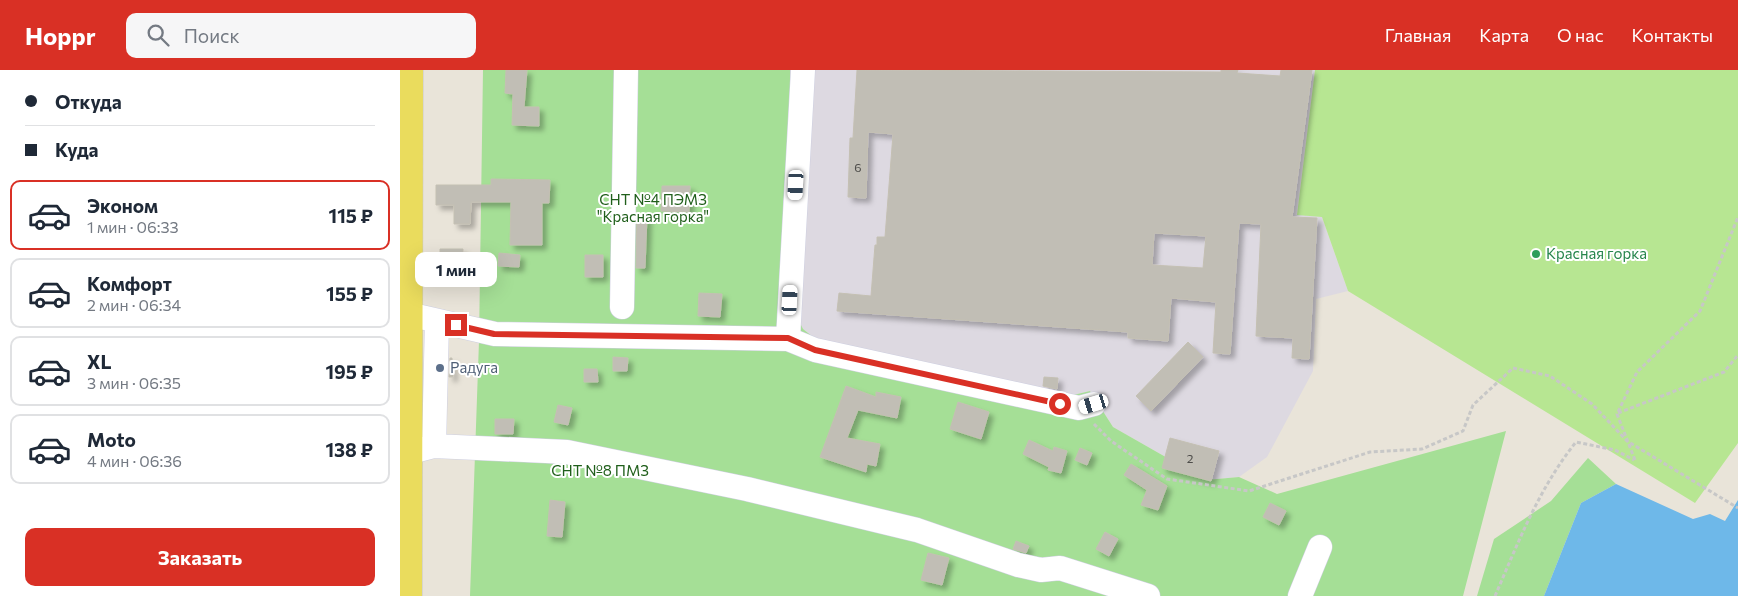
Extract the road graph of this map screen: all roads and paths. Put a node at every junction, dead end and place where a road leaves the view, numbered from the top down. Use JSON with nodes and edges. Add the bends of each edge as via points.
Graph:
{"nodes":[{"id":1,"x":409,"y":70,"type":"edge"},
{"id":2,"x":626,"y":70,"type":"edge"},
{"id":3,"x":803,"y":70,"type":"edge"},
{"id":4,"x":1738,"y":217,"type":"edge"},
{"id":5,"x":622,"y":307,"type":"dead end"},
{"id":6,"x":408,"y":314,"type":"junction"},
{"id":7,"x":437,"y":321,"type":"junction"},
{"id":8,"x":788,"y":338,"type":"junction"},
{"id":9,"x":1738,"y":355,"type":"edge"},
{"id":10,"x":1087,"y":406,"type":"joint"},
{"id":11,"x":1617,"y":414,"type":"junction"},
{"id":12,"x":1627,"y":441,"type":"junction"},
{"id":13,"x":434,"y":446,"type":"junction"},
{"id":14,"x":408,"y":454,"type":"junction"},
{"id":15,"x":1738,"y":508,"type":"edge"},
{"id":16,"x":1320,"y":547,"type":"dead end"},
{"id":17,"x":408,"y":596,"type":"edge"},
{"id":18,"x":1148,"y":596,"type":"edge"},
{"id":19,"x":1300,"y":596,"type":"edge"},
{"id":20,"x":1495,"y":596,"type":"edge"}],
"edges":[{"from":1,"to":6,"type":"main road"},
{"from":2,"to":5,"type":"lane"},
{"from":3,"to":8,"type":"lane"},
{"from":4,"to":11,"type":"path","via":[[1700,311],[1638,372]]},
{"from":6,"to":7,"type":"lane"},
{"from":6,"to":14,"type":"main road"},
{"from":7,"to":8,"type":"lane","via":[[494,334]]},
{"from":7,"to":13,"type":"lane"},
{"from":8,"to":10,"type":"lane","via":[[815,350]]},
{"from":9,"to":11,"type":"path","via":[[1724,372]]},
{"from":10,"to":12,"type":"path","via":[[1111,441],[1166,479],[1250,491],[1370,452],[1422,449],[1463,432],[1474,405],[1513,368],[1550,376],[1592,404]]},
{"from":11,"to":12,"type":"path"},
{"from":12,"to":15,"type":"path"},
{"from":12,"to":20,"type":"path","via":[[1635,460],[1615,450],[1576,442],[1556,466],[1522,532]]},
{"from":13,"to":14,"type":"lane"},
{"from":13,"to":18,"type":"lane","via":[[567,452],[747,489],[917,530],[1018,565],[1041,570],[1060,568]]},
{"from":14,"to":17,"type":"main road"},
{"from":16,"to":19,"type":"lane"}]}
